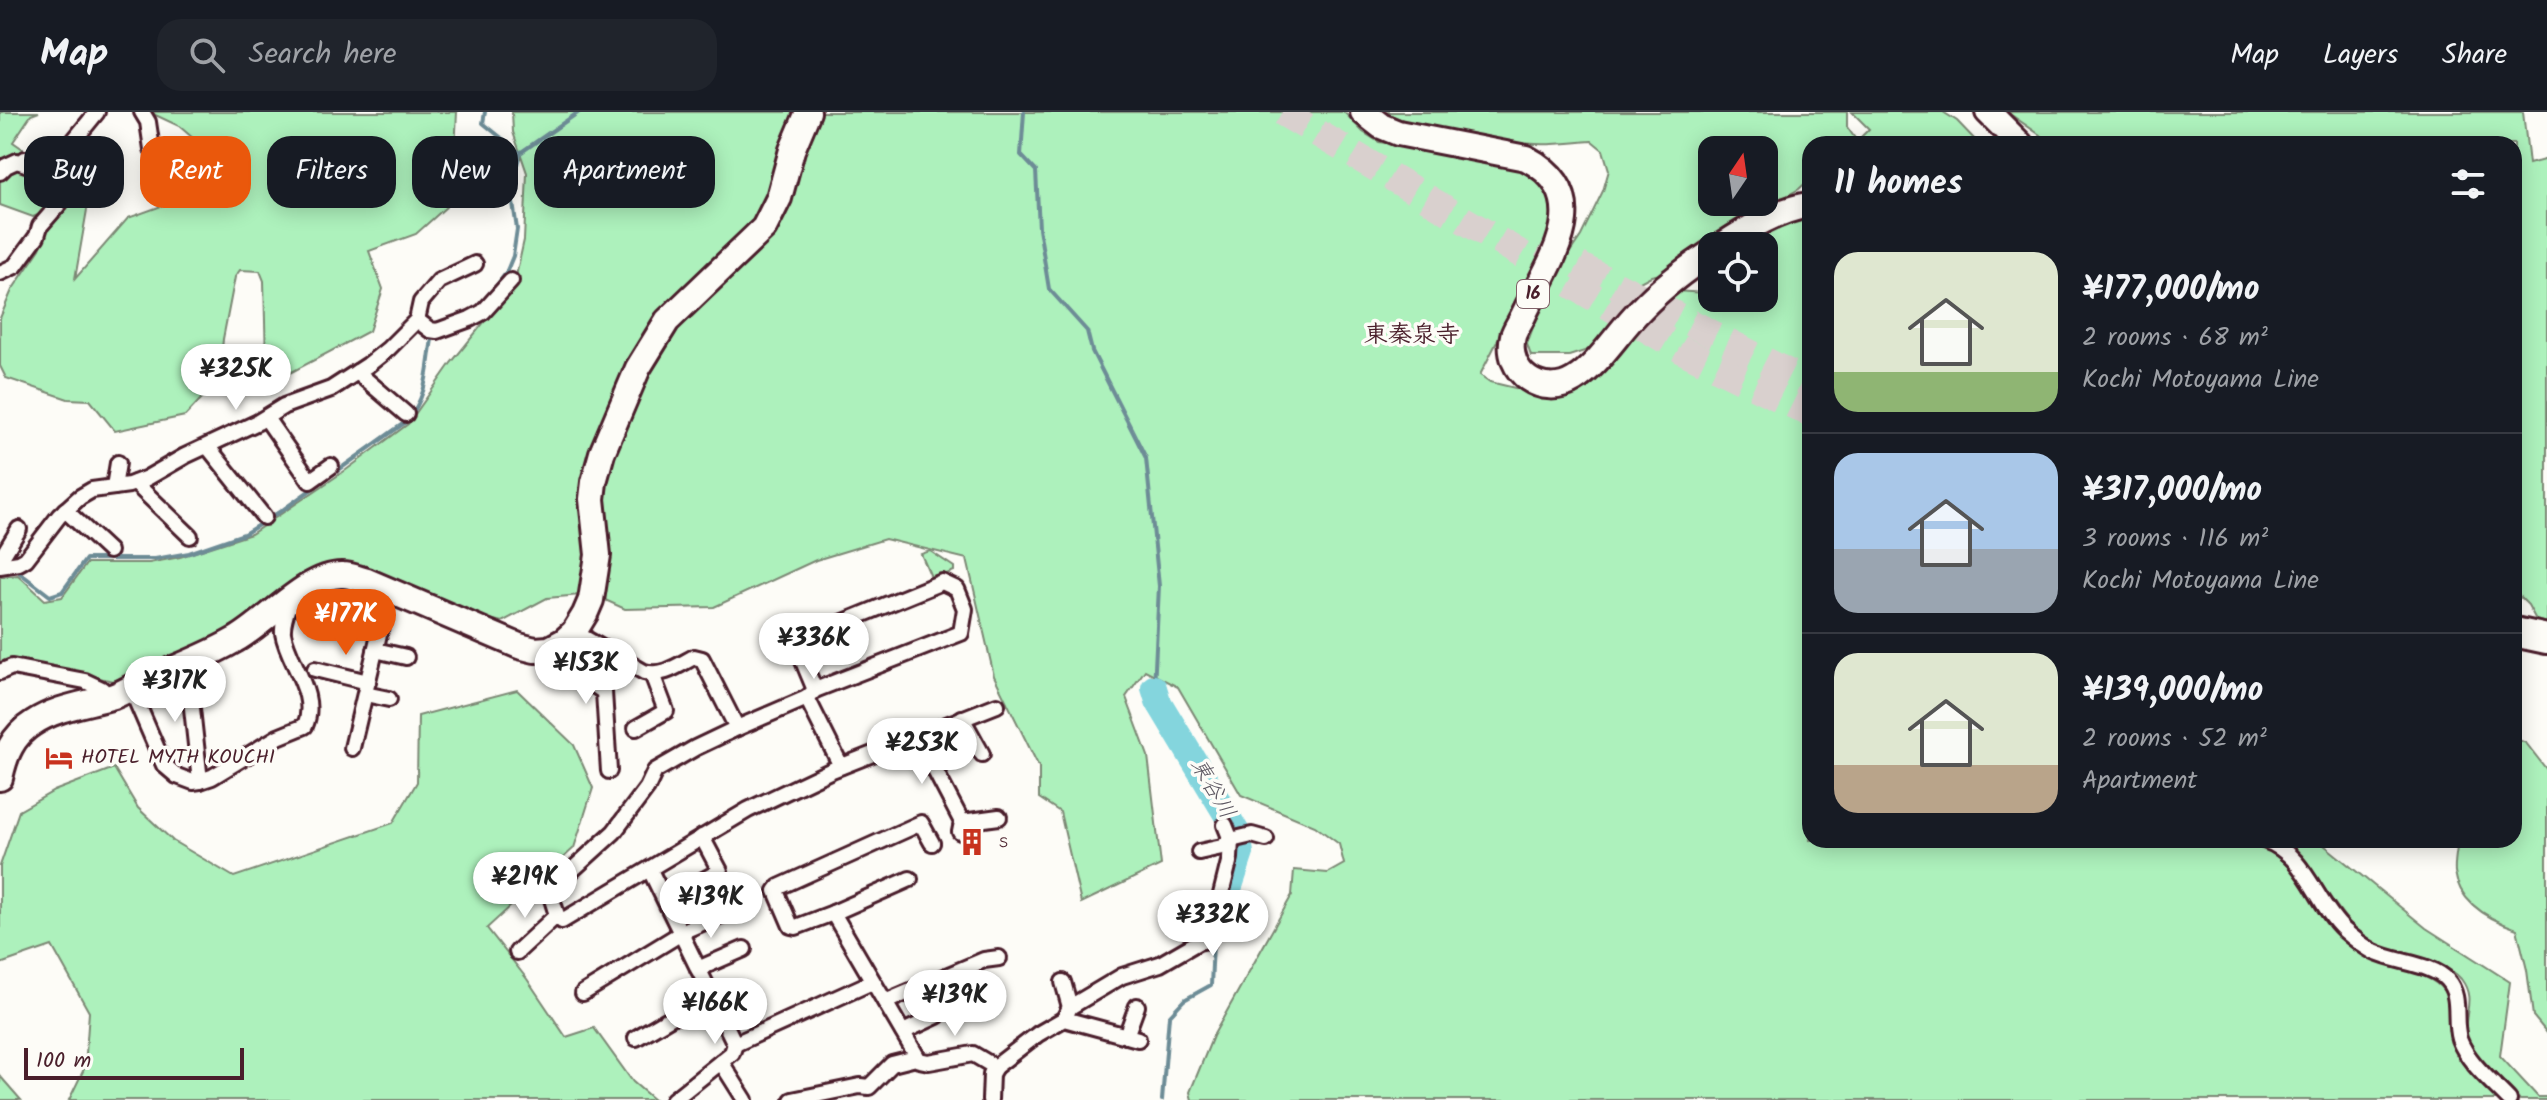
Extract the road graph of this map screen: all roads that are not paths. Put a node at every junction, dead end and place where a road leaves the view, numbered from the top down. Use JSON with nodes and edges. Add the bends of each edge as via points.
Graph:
{"nodes":[{"id":1,"x":97,"y":112,"type":"edge"},
{"id":2,"x":142,"y":112,"type":"edge"},
{"id":3,"x":1363,"y":112,"type":"edge"},
{"id":4,"x":1988,"y":112,"type":"edge"},
{"id":5,"x":801,"y":114,"type":"edge"},
{"id":6,"x":150,"y":136,"type":"edge"},
{"id":7,"x":2012,"y":136,"type":"edge"},
{"id":8,"x":17,"y":161,"type":"junction"},
{"id":9,"x":0,"y":172,"type":"edge"},
{"id":10,"x":1802,"y":207,"type":"edge"},
{"id":11,"x":1746,"y":232,"type":"edge"},
{"id":12,"x":1698,"y":261,"type":"edge"},
{"id":13,"x":475,"y":264,"type":"dead end"},
{"id":14,"x":0,"y":273,"type":"edge"},
{"id":15,"x":511,"y":281,"type":"dead end"},
{"id":16,"x":417,"y":320,"type":"junction"},
{"id":17,"x":357,"y":372,"type":"junction"},
{"id":18,"x":406,"y":414,"type":"dead end"},
{"id":19,"x":266,"y":418,"type":"junction"},
{"id":20,"x":208,"y":447,"type":"junction"},
{"id":21,"x":118,"y":463,"type":"dead end"},
{"id":22,"x":331,"y":466,"type":"dead end"},
{"id":23,"x":135,"y":483,"type":"junction"},
{"id":24,"x":114,"y":487,"type":"junction"},
{"id":25,"x":65,"y":510,"type":"junction"},
{"id":26,"x":264,"y":517,"type":"dead end"},
{"id":27,"x":19,"y":529,"type":"dead end"},
{"id":28,"x":190,"y":536,"type":"dead end"},
{"id":29,"x":109,"y":551,"type":"dead end"},
{"id":30,"x":3,"y":560,"type":"edge"},
{"id":31,"x":389,"y":592,"type":"junction"},
{"id":32,"x":290,"y":601,"type":"junction"},
{"id":33,"x":314,"y":613,"type":"dead end"},
{"id":34,"x":574,"y":632,"type":"junction"},
{"id":35,"x":2522,"y":634,"type":"edge"},
{"id":36,"x":2547,"y":639,"type":"edge"},
{"id":37,"x":2522,"y":647,"type":"edge"},
{"id":38,"x":549,"y":649,"type":"junction"},
{"id":39,"x":375,"y":650,"type":"junction"},
{"id":40,"x":2547,"y":652,"type":"edge"},
{"id":41,"x":406,"y":657,"type":"dead end"},
{"id":42,"x":187,"y":663,"type":"junction"},
{"id":43,"x":315,"y":669,"type":"dead end"},
{"id":44,"x":0,"y":672,"type":"edge"},
{"id":45,"x":652,"y":674,"type":"junction"},
{"id":46,"x":367,"y":688,"type":"junction"},
{"id":47,"x":115,"y":694,"type":"junction"},
{"id":48,"x":811,"y":694,"type":"junction"},
{"id":49,"x":389,"y":699,"type":"dead end"},
{"id":50,"x":997,"y":705,"type":"dead end"},
{"id":51,"x":605,"y":709,"type":"junction"},
{"id":52,"x":621,"y":709,"type":"dead end"},
{"id":53,"x":962,"y":718,"type":"junction"},
{"id":54,"x":636,"y":728,"type":"dead end"},
{"id":55,"x":737,"y":728,"type":"junction"},
{"id":56,"x":917,"y":736,"type":"junction"},
{"id":57,"x":352,"y":748,"type":"dead end"},
{"id":58,"x":982,"y":754,"type":"dead end"},
{"id":59,"x":1,"y":759,"type":"edge"},
{"id":60,"x":841,"y":766,"type":"junction"},
{"id":61,"x":609,"y":771,"type":"dead end"},
{"id":62,"x":200,"y":781,"type":"junction"},
{"id":63,"x":999,"y":817,"type":"dead end"},
{"id":64,"x":1225,"y":825,"type":"dead end"},
{"id":65,"x":702,"y":837,"type":"junction"},
{"id":66,"x":1238,"y":838,"type":"junction"},
{"id":67,"x":1266,"y":839,"type":"dead end"},
{"id":68,"x":932,"y":843,"type":"dead end"},
{"id":69,"x":2276,"y":848,"type":"edge"},
{"id":70,"x":1199,"y":852,"type":"dead end"},
{"id":71,"x":650,"y":870,"type":"junction"},
{"id":72,"x":910,"y":879,"type":"dead end"},
{"id":73,"x":689,"y":888,"type":"dead end"},
{"id":74,"x":833,"y":913,"type":"junction"},
{"id":75,"x":723,"y":914,"type":"dead end"},
{"id":76,"x":557,"y":915,"type":"junction"},
{"id":77,"x":681,"y":934,"type":"junction"},
{"id":78,"x":744,"y":949,"type":"dead end"},
{"id":79,"x":517,"y":952,"type":"dead end"},
{"id":80,"x":999,"y":958,"type":"dead end"},
{"id":81,"x":698,"y":969,"type":"junction"},
{"id":82,"x":872,"y":982,"type":"junction"},
{"id":83,"x":1063,"y":982,"type":"dead end"},
{"id":84,"x":583,"y":993,"type":"dead end"},
{"id":85,"x":711,"y":994,"type":"junction"},
{"id":86,"x":885,"y":1002,"type":"junction"},
{"id":87,"x":1137,"y":1006,"type":"dead end"},
{"id":88,"x":1067,"y":1013,"type":"junction"},
{"id":89,"x":937,"y":1016,"type":"dead end"},
{"id":90,"x":903,"y":1032,"type":"junction"},
{"id":91,"x":636,"y":1038,"type":"dead end"},
{"id":92,"x":735,"y":1044,"type":"junction"},
{"id":93,"x":916,"y":1058,"type":"junction"},
{"id":94,"x":721,"y":1062,"type":"junction"},
{"id":95,"x":995,"y":1067,"type":"junction"},
{"id":96,"x":673,"y":1100,"type":"edge"},
{"id":97,"x":745,"y":1100,"type":"edge"},
{"id":98,"x":792,"y":1100,"type":"edge"},
{"id":99,"x":990,"y":1100,"type":"edge"},
{"id":100,"x":2509,"y":1100,"type":"edge"}],
"edges":[{"from":1,"to":8,"type":"street","via":[[58,158]]},
{"from":2,"to":6,"type":"street"},
{"from":3,"to":12,"type":"main road","number":"16","via":[[1398,133],[1526,158],[1556,181],[1564,199],[1564,228],[1513,337],[1515,363],[1533,383],[1559,386],[1576,379],[1640,310]]},
{"from":4,"to":7,"type":"main road"},
{"from":5,"to":34,"type":"main road","via":[[779,198],[764,228],[667,321],[638,368],[597,467],[592,499],[597,569],[591,600]]},
{"from":8,"to":9,"type":"street"},
{"from":8,"to":14,"type":"street","via":[[53,174],[65,190],[15,266]]},
{"from":10,"to":11,"type":"main road"},
{"from":13,"to":16,"type":"street","via":[[439,281],[421,302]]},
{"from":15,"to":16,"type":"street","via":[[476,316],[434,330]]},
{"from":16,"to":17,"type":"street"},
{"from":17,"to":18,"type":"street"},
{"from":17,"to":19,"type":"street"},
{"from":19,"to":20,"type":"street"},
{"from":19,"to":22,"type":"street","via":[[310,481]]},
{"from":20,"to":23,"type":"street"},
{"from":20,"to":26,"type":"street"},
{"from":21,"to":24,"type":"street"},
{"from":23,"to":24,"type":"street"},
{"from":23,"to":28,"type":"street"},
{"from":24,"to":25,"type":"street","via":[[92,490]]},
{"from":25,"to":29,"type":"street"},
{"from":25,"to":30,"type":"street","via":[[26,559]]},
{"from":27,"to":30,"type":"street"},
{"from":31,"to":32,"type":"main road","via":[[353,577],[335,576]]},
{"from":31,"to":38,"type":"main road","via":[[503,641]]},
{"from":31,"to":39,"type":"street"},
{"from":32,"to":33,"type":"street"},
{"from":32,"to":42,"type":"main road","via":[[238,639]]},
{"from":32,"to":62,"type":"street","via":[[283,631],[308,700],[305,726]]},
{"from":34,"to":38,"type":"main road"},
{"from":34,"to":45,"type":"street"},
{"from":35,"to":36,"type":"highway"},
{"from":37,"to":40,"type":"highway"},
{"from":38,"to":51,"type":"street","via":[[604,692]]},
{"from":39,"to":41,"type":"street"},
{"from":39,"to":46,"type":"street"},
{"from":42,"to":47,"type":"main road"},
{"from":42,"to":62,"type":"street"},
{"from":43,"to":46,"type":"street"},
{"from":44,"to":47,"type":"street","via":[[12,667],[85,681]]},
{"from":45,"to":54,"type":"street","via":[[666,711]]},
{"from":45,"to":55,"type":"street","via":[[694,657],[702,659]]},
{"from":46,"to":49,"type":"street"},
{"from":46,"to":57,"type":"street"},
{"from":47,"to":59,"type":"main road","via":[[34,722]]},
{"from":47,"to":62,"type":"street","via":[[136,700],[164,765],[177,776]]},
{"from":48,"to":48,"type":"street","via":[[961,633],[965,609],[957,589],[942,582],[795,642]]},
{"from":48,"to":55,"type":"street"},
{"from":48,"to":60,"type":"street"},
{"from":50,"to":53,"type":"street"},
{"from":51,"to":52,"type":"street"},
{"from":51,"to":61,"type":"street"},
{"from":53,"to":56,"type":"street"},
{"from":53,"to":58,"type":"street"},
{"from":55,"to":76,"type":"street","via":[[655,771],[614,832],[563,874],[551,896]]},
{"from":56,"to":60,"type":"street"},
{"from":56,"to":63,"type":"street","via":[[961,827]]},
{"from":60,"to":65,"type":"street"},
{"from":64,"to":66,"type":"street"},
{"from":65,"to":71,"type":"street"},
{"from":65,"to":73,"type":"street","via":[[720,871]]},
{"from":66,"to":67,"type":"street"},
{"from":66,"to":70,"type":"street"},
{"from":66,"to":88,"type":"street","via":[[1208,940],[1122,976]]},
{"from":68,"to":74,"type":"street","via":[[921,823],[776,891],[791,926]]},
{"from":69,"to":100,"type":"street","via":[[2297,862],[2335,920],[2358,941],[2374,952],[2441,974],[2451,983],[2462,1046]]},
{"from":71,"to":76,"type":"street","via":[[566,921]]},
{"from":71,"to":77,"type":"street"},
{"from":72,"to":74,"type":"street"},
{"from":74,"to":82,"type":"street"},
{"from":75,"to":77,"type":"street"},
{"from":76,"to":79,"type":"street"},
{"from":77,"to":81,"type":"street"},
{"from":77,"to":84,"type":"street"},
{"from":78,"to":81,"type":"street"},
{"from":80,"to":86,"type":"street"},
{"from":81,"to":85,"type":"street"},
{"from":82,"to":86,"type":"street"},
{"from":82,"to":92,"type":"street"},
{"from":83,"to":88,"type":"street"},
{"from":85,"to":91,"type":"street"},
{"from":85,"to":92,"type":"street"},
{"from":86,"to":90,"type":"street"},
{"from":87,"to":88,"type":"street","via":[[1132,1038]]},
{"from":88,"to":95,"type":"street"},
{"from":89,"to":90,"type":"street"},
{"from":90,"to":93,"type":"street"},
{"from":92,"to":94,"type":"street"},
{"from":93,"to":95,"type":"street","via":[[929,1062],[973,1054]]},
{"from":93,"to":98,"type":"street","via":[[892,1064],[869,1087]]},
{"from":94,"to":96,"type":"street"},
{"from":94,"to":97,"type":"street"},
{"from":95,"to":99,"type":"street"}]}
